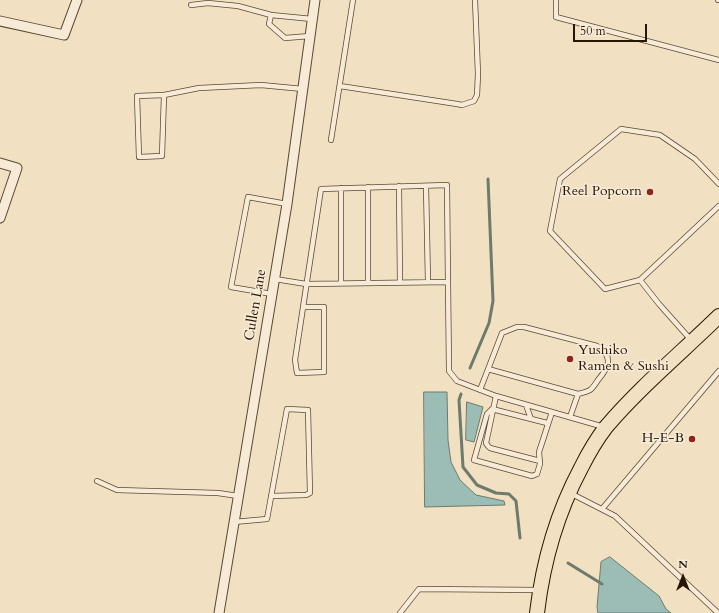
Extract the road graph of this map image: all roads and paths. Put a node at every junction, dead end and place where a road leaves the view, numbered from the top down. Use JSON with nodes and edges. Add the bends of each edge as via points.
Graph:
{"nodes":[{"id":1,"x":77,"y":0,"type":"edge"},
{"id":2,"x":315,"y":0,"type":"edge"},
{"id":3,"x":353,"y":0,"type":"edge"},
{"id":4,"x":475,"y":0,"type":"edge"},
{"id":5,"x":556,"y":0,"type":"edge"},
{"id":6,"x":191,"y":5,"type":"dead end"},
{"id":7,"x":271,"y":15,"type":"junction"},
{"id":8,"x":312,"y":19,"type":"junction"},
{"id":9,"x":0,"y":21,"type":"edge"},
{"id":10,"x":310,"y":36,"type":"junction"},
{"id":11,"x":719,"y":60,"type":"edge"},
{"id":12,"x":340,"y":86,"type":"junction"},
{"id":13,"x":303,"y":89,"type":"junction"},
{"id":14,"x":164,"y":95,"type":"junction"},
{"id":15,"x":331,"y":140,"type":"dead end"},
{"id":16,"x":0,"y":163,"type":"edge"},
{"id":17,"x":719,"y":184,"type":"edge"},
{"id":18,"x":399,"y":186,"type":"junction"},
{"id":19,"x":426,"y":186,"type":"junction"},
{"id":20,"x":368,"y":187,"type":"junction"},
{"id":21,"x":341,"y":188,"type":"junction"},
{"id":22,"x":287,"y":204,"type":"junction"},
{"id":23,"x":719,"y":206,"type":"edge"},
{"id":24,"x":0,"y":218,"type":"edge"},
{"id":25,"x":275,"y":279,"type":"junction"},
{"id":26,"x":640,"y":280,"type":"junction"},
{"id":27,"x":400,"y":282,"type":"junction"},
{"id":28,"x":428,"y":282,"type":"junction"},
{"id":29,"x":448,"y":282,"type":"junction"},
{"id":30,"x":341,"y":283,"type":"junction"},
{"id":31,"x":368,"y":283,"type":"junction"},
{"id":32,"x":306,"y":284,"type":"junction"},
{"id":33,"x":272,"y":294,"type":"junction"},
{"id":34,"x":303,"y":307,"type":"junction"},
{"id":35,"x":719,"y":316,"type":"edge"},
{"id":36,"x":692,"y":342,"type":"junction"},
{"id":37,"x":488,"y":369,"type":"junction"},
{"id":38,"x":719,"y":371,"type":"edge"},
{"id":39,"x":480,"y":390,"type":"junction"},
{"id":40,"x":578,"y":394,"type":"junction"},
{"id":41,"x":496,"y":396,"type":"junction"},
{"id":42,"x":526,"y":405,"type":"junction"},
{"id":43,"x":492,"y":409,"type":"junction"},
{"id":44,"x":552,"y":412,"type":"junction"},
{"id":45,"x":570,"y":417,"type":"junction"},
{"id":46,"x":531,"y":419,"type":"junction"},
{"id":47,"x":547,"y":423,"type":"junction"},
{"id":48,"x":606,"y":427,"type":"junction"},
{"id":49,"x":540,"y":460,"type":"junction"},
{"id":50,"x":97,"y":481,"type":"dead end"},
{"id":51,"x":568,"y":492,"type":"junction"},
{"id":52,"x":238,"y":496,"type":"junction"},
{"id":53,"x":271,"y":496,"type":"junction"},
{"id":54,"x":602,"y":509,"type":"junction"},
{"id":55,"x":234,"y":522,"type":"junction"},
{"id":56,"x":540,"y":590,"type":"junction"},
{"id":57,"x":219,"y":613,"type":"edge"},
{"id":58,"x":400,"y":613,"type":"edge"},
{"id":59,"x":537,"y":613,"type":"edge"},
{"id":60,"x":718,"y":613,"type":"edge"}],
"edges":[{"from":1,"to":9,"type":"street","via":[[64,35]]},
{"from":2,"to":8,"type":"street","name":"Cullen Lane"},
{"from":3,"to":12,"type":"lane"},
{"from":4,"to":12,"type":"lane","via":[[478,74],[477,95],[474,101],[462,105]]},
{"from":5,"to":11,"type":"lane","via":[[556,17]]},
{"from":6,"to":7,"type":"lane","via":[[208,3],[238,6]]},
{"from":7,"to":8,"type":"lane"},
{"from":7,"to":10,"type":"lane","via":[[269,24],[285,38]]},
{"from":8,"to":10,"type":"street","name":"Cullen Lane"},
{"from":10,"to":13,"type":"street","name":"Cullen Lane"},
{"from":12,"to":15,"type":"lane"},
{"from":13,"to":14,"type":"lane","via":[[254,85],[199,88]]},
{"from":13,"to":22,"type":"street","name":"Cullen Lane"},
{"from":14,"to":14,"type":"lane","via":[[137,96],[139,157],[162,156]]},
{"from":16,"to":24,"type":"street","via":[[17,168]]},
{"from":17,"to":26,"type":"lane","via":[[694,159],[660,135],[621,129],[560,179],[550,231],[604,289]]},
{"from":18,"to":19,"type":"lane"},
{"from":18,"to":20,"type":"lane"},
{"from":18,"to":27,"type":"lane"},
{"from":19,"to":28,"type":"lane"},
{"from":19,"to":29,"type":"lane","via":[[447,185]]},
{"from":20,"to":21,"type":"lane"},
{"from":20,"to":31,"type":"lane"},
{"from":21,"to":30,"type":"lane"},
{"from":21,"to":32,"type":"lane","via":[[321,189]]},
{"from":22,"to":25,"type":"street","name":"Cullen Lane"},
{"from":22,"to":33,"type":"lane","via":[[248,197],[231,287]]},
{"from":23,"to":26,"type":"lane"},
{"from":25,"to":32,"type":"lane"},
{"from":25,"to":33,"type":"street","name":"Cullen Lane"},
{"from":26,"to":36,"type":"lane"},
{"from":27,"to":28,"type":"lane"},
{"from":27,"to":31,"type":"lane"},
{"from":28,"to":29,"type":"lane"},
{"from":29,"to":39,"type":"lane","via":[[449,371],[457,381]]},
{"from":30,"to":31,"type":"lane"},
{"from":30,"to":32,"type":"lane"},
{"from":32,"to":34,"type":"lane"},
{"from":33,"to":52,"type":"street","name":"Cullen Lane"},
{"from":34,"to":34,"type":"lane","via":[[295,360],[298,373],[324,372],[324,307]]},
{"from":35,"to":36,"type":"main road"},
{"from":36,"to":48,"type":"main road","via":[[640,390]]},
{"from":37,"to":39,"type":"lane"},
{"from":37,"to":40,"type":"lane"},
{"from":37,"to":40,"type":"lane","via":[[502,333],[518,327],[597,346],[608,356],[606,371],[590,390]]},
{"from":38,"to":54,"type":"lane"},
{"from":39,"to":41,"type":"lane"},
{"from":40,"to":45,"type":"lane"},
{"from":41,"to":42,"type":"lane"},
{"from":41,"to":43,"type":"lane"},
{"from":42,"to":44,"type":"lane"},
{"from":42,"to":46,"type":"lane"},
{"from":43,"to":46,"type":"lane"},
{"from":43,"to":49,"type":"lane","via":[[493,415],[486,443],[488,446]]},
{"from":43,"to":49,"type":"lane","via":[[487,414],[474,460],[532,476],[537,474]]},
{"from":44,"to":45,"type":"lane"},
{"from":44,"to":47,"type":"lane"},
{"from":45,"to":48,"type":"lane"},
{"from":46,"to":47,"type":"lane"},
{"from":47,"to":49,"type":"lane"},
{"from":48,"to":51,"type":"main road"},
{"from":50,"to":52,"type":"lane","via":[[117,490],[218,493]]},
{"from":51,"to":54,"type":"lane"},
{"from":51,"to":56,"type":"main road","via":[[557,522]]},
{"from":52,"to":55,"type":"street","name":"Cullen Lane"},
{"from":53,"to":53,"type":"lane","via":[[287,409],[308,410],[310,493]]},
{"from":53,"to":55,"type":"lane","via":[[267,519]]},
{"from":54,"to":60,"type":"lane","via":[[615,516]]},
{"from":55,"to":57,"type":"street","name":"Cullen Lane"},
{"from":56,"to":58,"type":"lane","via":[[420,590]]},
{"from":56,"to":59,"type":"main road"}]}
